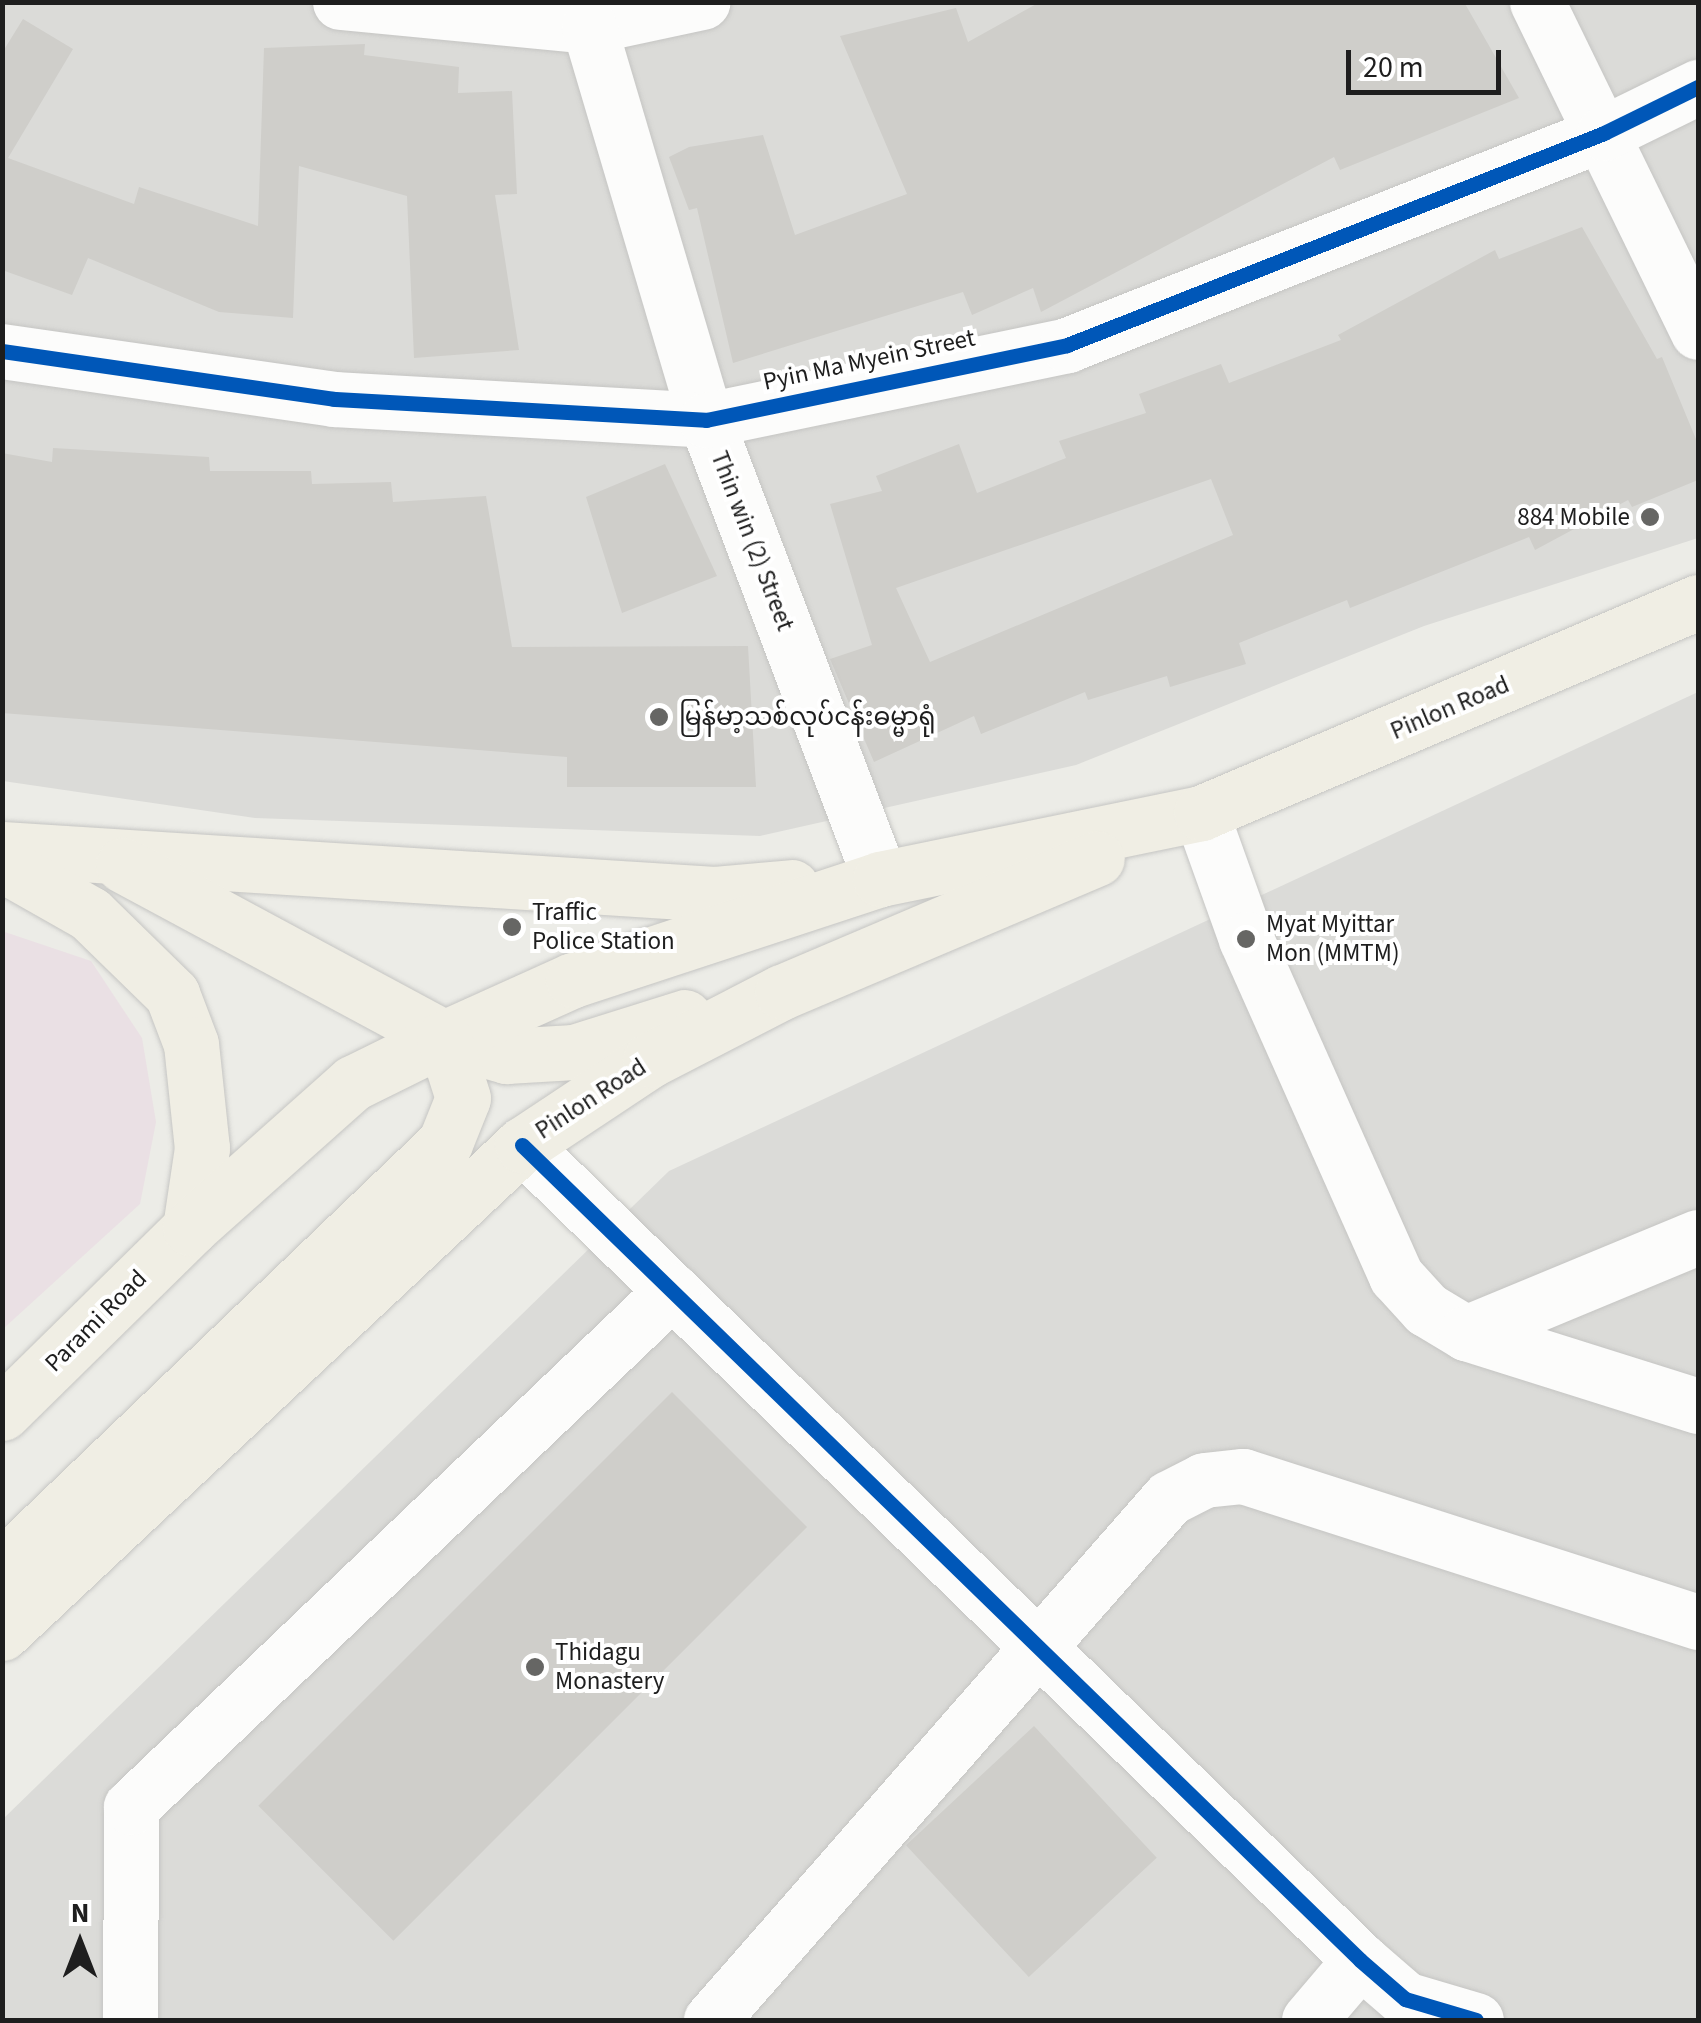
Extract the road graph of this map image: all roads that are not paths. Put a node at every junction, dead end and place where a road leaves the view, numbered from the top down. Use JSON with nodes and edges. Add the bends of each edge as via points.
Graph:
{"nodes":[{"id":1,"x":340,"y":2,"type":"edge"},
{"id":2,"x":702,"y":2,"type":"edge"},
{"id":3,"x":1538,"y":2,"type":"edge"},
{"id":4,"x":588,"y":26,"type":"junction"},
{"id":5,"x":1698,"y":86,"type":"edge"},
{"id":6,"x":1604,"y":133,"type":"junction"},
{"id":7,"x":1698,"y":332,"type":"edge"},
{"id":8,"x":2,"y":351,"type":"edge"},
{"id":9,"x":706,"y":420,"type":"junction"},
{"id":10,"x":1698,"y":602,"type":"edge"},
{"id":11,"x":1202,"y":813,"type":"junction"},
{"id":12,"x":2,"y":850,"type":"edge"},
{"id":13,"x":102,"y":854,"type":"junction"},
{"id":14,"x":2,"y":864,"type":"edge"},
{"id":15,"x":880,"y":879,"type":"junction"},
{"id":16,"x":782,"y":992,"type":"junction"},
{"id":17,"x":444,"y":1038,"type":"junction"},
{"id":18,"x":522,"y":1144,"type":"junction"},
{"id":19,"x":190,"y":1228,"type":"junction"},
{"id":20,"x":1698,"y":1237,"type":"edge"},
{"id":21,"x":672,"y":1291,"type":"junction"},
{"id":22,"x":1466,"y":1333,"type":"junction"},
{"id":23,"x":1698,"y":1406,"type":"edge"},
{"id":24,"x":2,"y":1414,"type":"edge"},
{"id":25,"x":2,"y":1567,"type":"edge"},
{"id":26,"x":1698,"y":1622,"type":"edge"},
{"id":27,"x":2,"y":1633,"type":"edge"},
{"id":28,"x":1039,"y":1647,"type":"junction"},
{"id":29,"x":1360,"y":1960,"type":"junction"},
{"id":30,"x":1415,"y":2010,"type":"edge"},
{"id":31,"x":130,"y":2020,"type":"edge"},
{"id":32,"x":711,"y":2020,"type":"edge"},
{"id":33,"x":1310,"y":2020,"type":"edge"},
{"id":34,"x":1476,"y":2020,"type":"edge"}],
"edges":[{"from":1,"to":4,"type":"street"},
{"from":2,"to":4,"type":"street"},
{"from":3,"to":6,"type":"street"},
{"from":4,"to":9,"type":"street","name":"Thin win (2) Street"},
{"from":5,"to":6,"type":"street","name":"Pyin Ma Myein Street"},
{"from":6,"to":7,"type":"street"},
{"from":6,"to":9,"type":"street","name":"Pyin Ma Myein Street","via":[[1066,345]]},
{"from":8,"to":9,"type":"street","name":"Pyin Ma Myein Street","via":[[334,399]]},
{"from":9,"to":15,"type":"street","name":"Thin win (2) Street"},
{"from":10,"to":11,"type":"main road","name":"Pinlon Road"},
{"from":11,"to":15,"type":"main road","name":"Pinlon Road"},
{"from":11,"to":16,"type":"main road","name":"Pinlon Road"},
{"from":11,"to":22,"type":"street","via":[[1246,939],[1396,1276],[1426,1310]]},
{"from":12,"to":13,"type":"main road"},
{"from":13,"to":15,"type":"main road","via":[[715,894]]},
{"from":13,"to":17,"type":"main road"},
{"from":14,"to":19,"type":"main road","via":[[90,914],[172,994],[191,1044],[202,1148]]},
{"from":15,"to":17,"type":"main road","name":"Pinlon Road","via":[[573,980]]},
{"from":16,"to":17,"type":"main road","via":[[574,1052],[506,1056]]},
{"from":16,"to":18,"type":"main road","name":"Pinlon Road","via":[[650,1060]]},
{"from":17,"to":19,"type":"main road","name":"Pinlon Road","via":[[353,1083]]},
{"from":17,"to":25,"type":"main road","via":[[464,1098],[446,1143]]},
{"from":18,"to":21,"type":"street"},
{"from":18,"to":27,"type":"main road","name":"Pinlon Road"},
{"from":19,"to":24,"type":"main road","name":"Parami Road"},
{"from":20,"to":22,"type":"street"},
{"from":21,"to":28,"type":"street"},
{"from":21,"to":31,"type":"street","via":[[131,1807]]},
{"from":22,"to":23,"type":"street"},
{"from":26,"to":28,"type":"street","via":[[1244,1476],[1204,1480],[1169,1498]]},
{"from":28,"to":29,"type":"street"},
{"from":28,"to":32,"type":"street"},
{"from":29,"to":30,"type":"street"},
{"from":29,"to":33,"type":"street"},
{"from":30,"to":34,"type":"street"}]}
